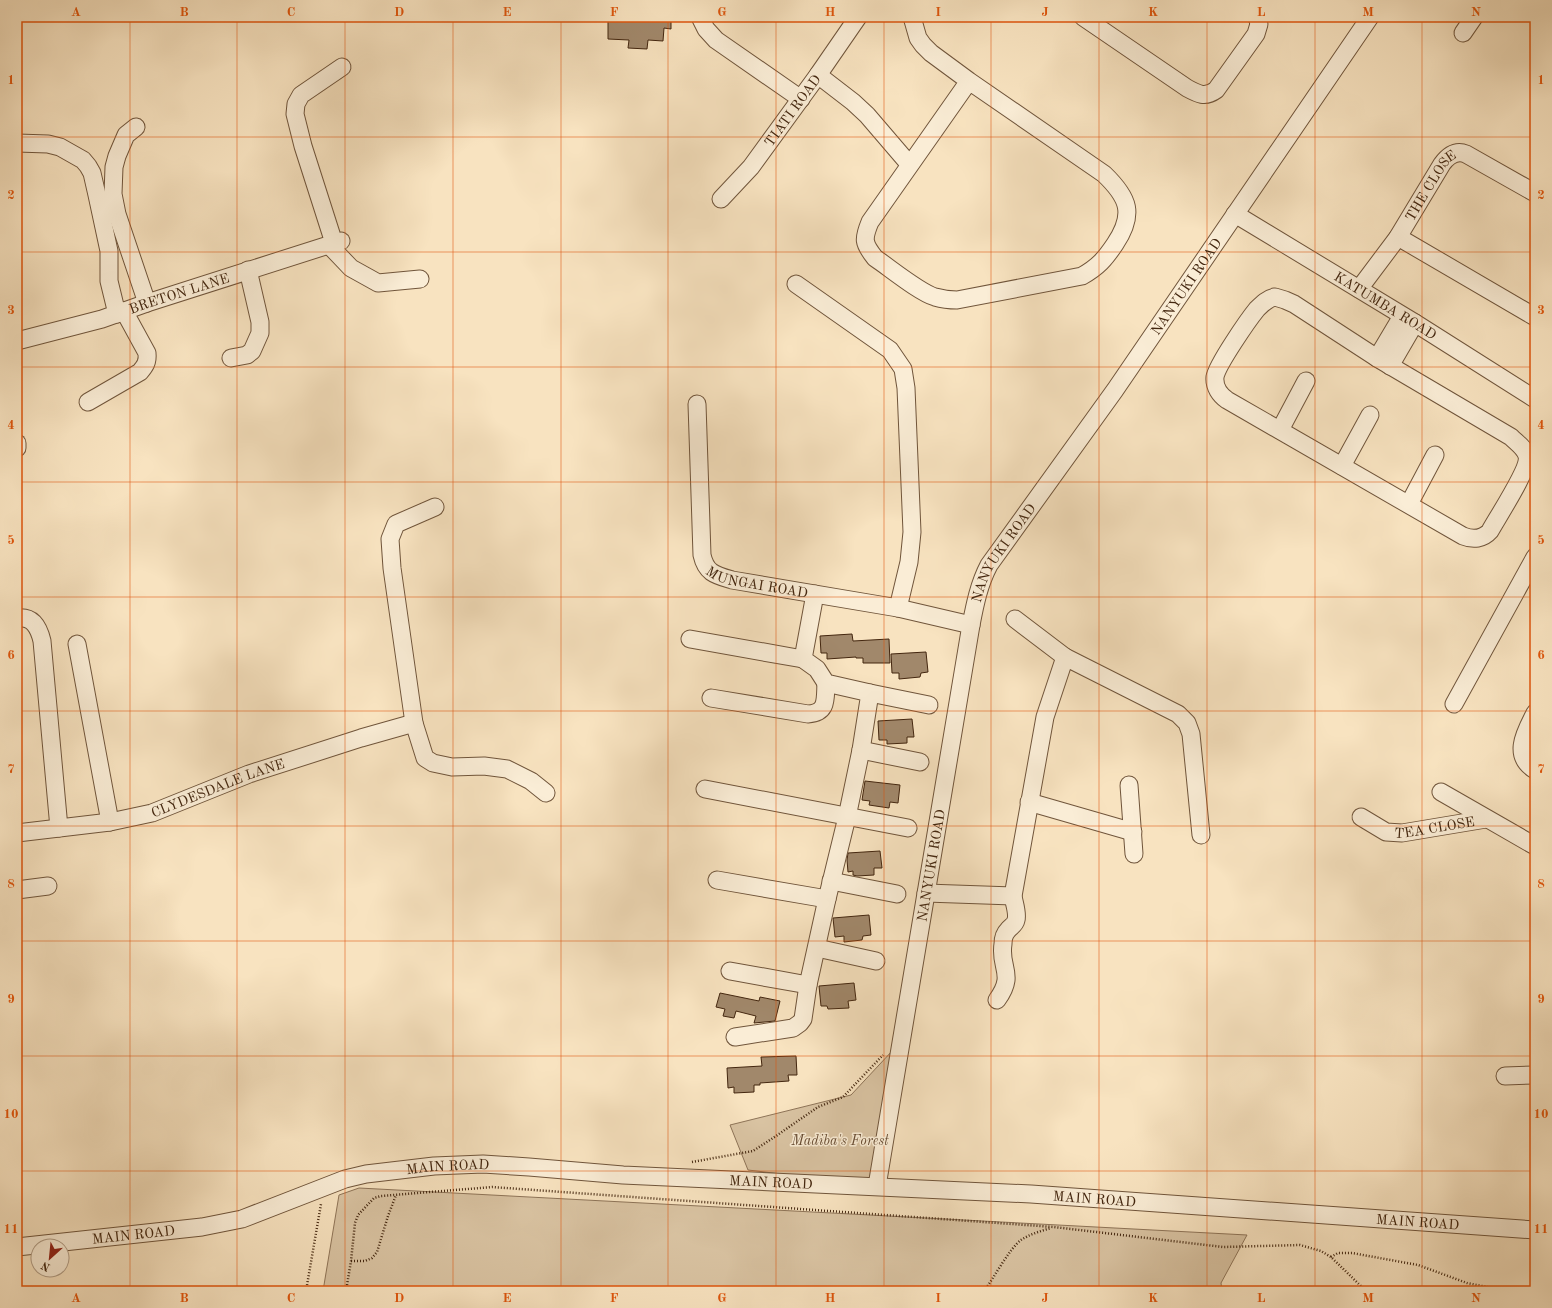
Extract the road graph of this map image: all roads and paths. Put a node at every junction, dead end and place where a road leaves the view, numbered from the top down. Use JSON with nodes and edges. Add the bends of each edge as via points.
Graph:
{"nodes":[{"id":1,"x":700,"y":17,"type":"edge"},
{"id":2,"x":858,"y":17,"type":"edge"},
{"id":3,"x":912,"y":17,"type":"edge"},
{"id":4,"x":1083,"y":17,"type":"edge"},
{"id":5,"x":1257,"y":17,"type":"edge"},
{"id":6,"x":1370,"y":17,"type":"edge"},
{"id":7,"x":1474,"y":17,"type":"edge"},
{"id":8,"x":1463,"y":33,"type":"dead end"},
{"id":9,"x":342,"y":67,"type":"dead end"},
{"id":10,"x":818,"y":75,"type":"junction"},
{"id":11,"x":969,"y":81,"type":"junction"},
{"id":12,"x":800,"y":99,"type":"junction"},
{"id":13,"x":136,"y":128,"type":"dead end"},
{"id":14,"x":17,"y":143,"type":"edge"},
{"id":15,"x":909,"y":164,"type":"junction"},
{"id":16,"x":1535,"y":193,"type":"edge"},
{"id":17,"x":720,"y":199,"type":"dead end"},
{"id":18,"x":1235,"y":214,"type":"junction"},
{"id":19,"x":1398,"y":237,"type":"junction"},
{"id":20,"x":335,"y":243,"type":"junction"},
{"id":21,"x":248,"y":270,"type":"junction"},
{"id":22,"x":420,"y":279,"type":"dead end"},
{"id":23,"x":796,"y":284,"type":"dead end"},
{"id":24,"x":1359,"y":290,"type":"junction"},
{"id":25,"x":147,"y":303,"type":"junction"},
{"id":26,"x":120,"y":312,"type":"junction"},
{"id":27,"x":1535,"y":317,"type":"edge"},
{"id":28,"x":1408,"y":320,"type":"junction"},
{"id":29,"x":17,"y":341,"type":"edge"},
{"id":30,"x":231,"y":358,"type":"dead end"},
{"id":31,"x":1384,"y":362,"type":"junction"},
{"id":32,"x":1306,"y":381,"type":"dead end"},
{"id":33,"x":1535,"y":399,"type":"edge"},
{"id":34,"x":88,"y":402,"type":"dead end"},
{"id":35,"x":697,"y":404,"type":"dead end"},
{"id":36,"x":1370,"y":415,"type":"dead end"},
{"id":37,"x":1280,"y":430,"type":"junction"},
{"id":38,"x":17,"y":443,"type":"edge"},
{"id":39,"x":17,"y":448,"type":"edge"},
{"id":40,"x":1435,"y":455,"type":"dead end"},
{"id":41,"x":1342,"y":466,"type":"junction"},
{"id":42,"x":1409,"y":504,"type":"junction"},
{"id":43,"x":435,"y":507,"type":"dead end"},
{"id":44,"x":1535,"y":557,"type":"edge"},
{"id":45,"x":815,"y":594,"type":"junction"},
{"id":46,"x":898,"y":608,"type":"junction"},
{"id":47,"x":17,"y":618,"type":"edge"},
{"id":48,"x":1015,"y":619,"type":"dead end"},
{"id":49,"x":971,"y":625,"type":"junction"},
{"id":50,"x":690,"y":640,"type":"dead end"},
{"id":51,"x":77,"y":644,"type":"dead end"},
{"id":52,"x":1065,"y":657,"type":"junction"},
{"id":53,"x":803,"y":659,"type":"junction"},
{"id":54,"x":826,"y":683,"type":"junction"},
{"id":55,"x":870,"y":693,"type":"junction"},
{"id":56,"x":711,"y":698,"type":"dead end"},
{"id":57,"x":1454,"y":704,"type":"dead end"},
{"id":58,"x":929,"y":705,"type":"dead end"},
{"id":59,"x":1535,"y":712,"type":"edge"},
{"id":60,"x":414,"y":723,"type":"junction"},
{"id":61,"x":861,"y":750,"type":"junction"},
{"id":62,"x":920,"y":762,"type":"dead end"},
{"id":63,"x":1535,"y":770,"type":"edge"},
{"id":64,"x":1129,"y":785,"type":"dead end"},
{"id":65,"x":705,"y":790,"type":"dead end"},
{"id":66,"x":1441,"y":792,"type":"dead end"},
{"id":67,"x":546,"y":793,"type":"dead end"},
{"id":68,"x":1029,"y":802,"type":"junction"},
{"id":69,"x":848,"y":817,"type":"junction"},
{"id":70,"x":1361,"y":817,"type":"dead end"},
{"id":71,"x":1486,"y":819,"type":"junction"},
{"id":72,"x":110,"y":822,"type":"junction"},
{"id":73,"x":59,"y":828,"type":"junction"},
{"id":74,"x":908,"y":828,"type":"dead end"},
{"id":75,"x":1133,"y":832,"type":"junction"},
{"id":76,"x":17,"y":833,"type":"edge"},
{"id":77,"x":1200,"y":835,"type":"dead end"},
{"id":78,"x":1535,"y":846,"type":"edge"},
{"id":79,"x":1134,"y":854,"type":"dead end"},
{"id":80,"x":717,"y":880,"type":"dead end"},
{"id":81,"x":831,"y":881,"type":"junction"},
{"id":82,"x":48,"y":886,"type":"dead end"},
{"id":83,"x":17,"y":890,"type":"edge"},
{"id":84,"x":926,"y":893,"type":"junction"},
{"id":85,"x":897,"y":894,"type":"dead end"},
{"id":86,"x":1013,"y":896,"type":"junction"},
{"id":87,"x":827,"y":899,"type":"junction"},
{"id":88,"x":817,"y":948,"type":"junction"},
{"id":89,"x":876,"y":961,"type":"dead end"},
{"id":90,"x":730,"y":971,"type":"dead end"},
{"id":91,"x":808,"y":986,"type":"junction"},
{"id":92,"x":997,"y":1000,"type":"dead end"},
{"id":93,"x":903,"y":1034,"type":"junction"},
{"id":94,"x":735,"y":1037,"type":"dead end"},
{"id":95,"x":1535,"y":1075,"type":"edge"},
{"id":96,"x":1505,"y":1076,"type":"dead end"},
{"id":97,"x":686,"y":1164,"type":"dead end"},
{"id":98,"x":877,"y":1186,"type":"junction"},
{"id":99,"x":323,"y":1188,"type":"junction"},
{"id":100,"x":396,"y":1195,"type":"junction"},
{"id":101,"x":1054,"y":1227,"type":"junction"},
{"id":102,"x":1535,"y":1230,"type":"edge"},
{"id":103,"x":17,"y":1247,"type":"edge"},
{"id":104,"x":1331,"y":1257,"type":"junction"},
{"id":105,"x":351,"y":1261,"type":"junction"},
{"id":106,"x":1535,"y":1290,"type":"edge"},
{"id":107,"x":306,"y":1291,"type":"edge"},
{"id":108,"x":346,"y":1291,"type":"edge"},
{"id":109,"x":984,"y":1291,"type":"edge"},
{"id":110,"x":1366,"y":1291,"type":"edge"}],
"edges":[{"from":1,"to":12,"type":"street","via":[[716,40]]},
{"from":2,"to":10,"type":"street","name":"TIATI ROAD"},
{"from":3,"to":11,"type":"street","via":[[918,38],[923,45]]},
{"from":4,"to":5,"type":"street","via":[[1200,95],[1211,94],[1216,90],[1254,38],[1258,28]]},
{"from":6,"to":18,"type":"street","name":"NANYUKI ROAD"},
{"from":7,"to":8,"type":"street"},
{"from":9,"to":20,"type":"street","via":[[301,95],[296,104],[295,114]]},
{"from":10,"to":12,"type":"street","name":"TIATI ROAD"},
{"from":10,"to":15,"type":"street","via":[[867,115]]},
{"from":11,"to":15,"type":"street"},
{"from":11,"to":15,"type":"street","via":[[1104,174],[1119,188],[1127,217],[1123,231],[1105,259],[1095,269],[1082,276],[957,300],[933,297],[875,258],[865,243],[870,222]]},
{"from":12,"to":17,"type":"street","name":"TIATI ROAD","via":[[751,167]]},
{"from":13,"to":25,"type":"street","via":[[126,135],[117,156],[113,194],[117,214]]},
{"from":14,"to":26,"type":"street","via":[[60,147],[83,160],[88,166],[109,251],[108,281]]},
{"from":16,"to":19,"type":"street","name":"THE CLOSE","via":[[1472,156],[1461,152],[1454,154],[1442,164]]},
{"from":18,"to":24,"type":"street","name":"KATUMBA ROAD"},
{"from":18,"to":49,"type":"street","name":"NANYUKI ROAD","via":[[1115,390],[989,565],[978,591]]},
{"from":19,"to":24,"type":"street","name":"THE CLOSE"},
{"from":19,"to":27,"type":"street","name":"THE CLOSE"},
{"from":20,"to":21,"type":"street","name":"BRETON LANE"},
{"from":20,"to":22,"type":"street","via":[[351,268],[378,283]]},
{"from":21,"to":25,"type":"street","name":"BRETON LANE"},
{"from":21,"to":30,"type":"street","via":[[260,322],[260,333],[252,351],[247,355]]},
{"from":23,"to":46,"type":"street","via":[[890,350],[903,369],[912,532],[909,562]]},
{"from":24,"to":28,"type":"street","name":"KATUMBA ROAD"},
{"from":25,"to":26,"type":"street","name":"BRETON LANE"},
{"from":26,"to":29,"type":"street","name":"BRETON LANE"},
{"from":26,"to":34,"type":"street","via":[[147,353],[148,359],[140,372]]},
{"from":28,"to":31,"type":"street"},
{"from":28,"to":33,"type":"street","name":"KATUMBA ROAD"},
{"from":31,"to":37,"type":"street","via":[[1294,304],[1275,297],[1267,300],[1225,357],[1217,370],[1215,382],[1223,396]]},
{"from":31,"to":42,"type":"street","via":[[1511,437],[1523,448],[1528,458],[1524,472],[1486,535],[1468,538]]},
{"from":32,"to":37,"type":"street"},
{"from":35,"to":45,"type":"street","name":"MUNGAI ROAD","via":[[702,555],[707,569],[713,574],[732,580]]},
{"from":36,"to":41,"type":"street"},
{"from":37,"to":41,"type":"street"},
{"from":38,"to":39,"type":"street"},
{"from":40,"to":42,"type":"street"},
{"from":41,"to":42,"type":"street"},
{"from":43,"to":60,"type":"street","via":[[396,524],[390,539]]},
{"from":44,"to":57,"type":"street"},
{"from":45,"to":46,"type":"street","name":"MUNGAI ROAD"},
{"from":45,"to":53,"type":"street"},
{"from":46,"to":49,"type":"street","name":"MUNGAI ROAD"},
{"from":47,"to":73,"type":"street","via":[[23,617],[35,623],[40,630]]},
{"from":48,"to":52,"type":"street"},
{"from":49,"to":84,"type":"street","name":"NANYUKI ROAD"},
{"from":50,"to":53,"type":"street"},
{"from":51,"to":72,"type":"street"},
{"from":52,"to":68,"type":"street","via":[[1045,717]]},
{"from":52,"to":77,"type":"street","via":[[1178,714],[1187,722],[1191,734]]},
{"from":53,"to":54,"type":"street","via":[[820,672]]},
{"from":54,"to":55,"type":"street"},
{"from":54,"to":56,"type":"street","via":[[822,709],[820,712],[808,714]]},
{"from":55,"to":58,"type":"street"},
{"from":55,"to":61,"type":"street"},
{"from":59,"to":63,"type":"street","via":[[1521,745],[1527,763]]},
{"from":60,"to":67,"type":"street","via":[[425,758],[433,763],[452,767],[484,766],[507,769],[531,781]]},
{"from":60,"to":72,"type":"street","name":"CLYDESDALE LANE","via":[[249,774],[152,813]]},
{"from":61,"to":62,"type":"street"},
{"from":61,"to":69,"type":"street"},
{"from":64,"to":75,"type":"street"},
{"from":65,"to":69,"type":"street"},
{"from":66,"to":71,"type":"street"},
{"from":68,"to":75,"type":"street"},
{"from":68,"to":86,"type":"street"},
{"from":69,"to":74,"type":"street"},
{"from":69,"to":81,"type":"street"},
{"from":70,"to":71,"type":"street","name":"TEA CLOSE","via":[[1386,832],[1402,833]]},
{"from":71,"to":78,"type":"street"},
{"from":72,"to":73,"type":"street","name":"CLYDESDALE LANE"},
{"from":73,"to":76,"type":"street","name":"CLYDESDALE LANE"},
{"from":75,"to":79,"type":"street"},
{"from":80,"to":87,"type":"street"},
{"from":81,"to":85,"type":"street"},
{"from":81,"to":87,"type":"street"},
{"from":82,"to":83,"type":"street"},
{"from":84,"to":86,"type":"street"},
{"from":84,"to":93,"type":"street","name":"NANYUKI ROAD"},
{"from":86,"to":92,"type":"street","via":[[1016,920],[1003,941],[1006,977],[1005,986]]},
{"from":87,"to":88,"type":"street"},
{"from":88,"to":89,"type":"street"},
{"from":88,"to":91,"type":"street"},
{"from":90,"to":91,"type":"street"},
{"from":91,"to":94,"type":"street","via":[[803,1018],[797,1026]]},
{"from":93,"to":97,"type":"path","via":[[843,1097],[818,1107],[753,1151]]},
{"from":93,"to":98,"type":"street","name":"NANYUKI ROAD"},
{"from":95,"to":96,"type":"street"},
{"from":98,"to":99,"type":"street","name":"MAIN ROAD","via":[[623,1175],[483,1164],[434,1166],[366,1174]]},
{"from":98,"to":102,"type":"street","name":"MAIN ROAD","via":[[1062,1196]]},
{"from":99,"to":103,"type":"street","name":"MAIN ROAD","via":[[242,1219],[202,1227]]},
{"from":99,"to":107,"type":"path"},
{"from":100,"to":101,"type":"path","via":[[492,1187]]},
{"from":100,"to":105,"type":"path","via":[[377,1252],[365,1261]]},
{"from":100,"to":105,"type":"path","via":[[374,1198],[358,1215],[354,1223]]},
{"from":101,"to":104,"type":"path","via":[[1223,1247],[1300,1245],[1322,1251]]},
{"from":101,"to":109,"type":"path","via":[[1020,1240]]},
{"from":104,"to":106,"type":"path","via":[[1338,1253],[1352,1253],[1418,1265],[1467,1283],[1492,1288]]},
{"from":104,"to":110,"type":"path"},
{"from":105,"to":108,"type":"path"}]}
